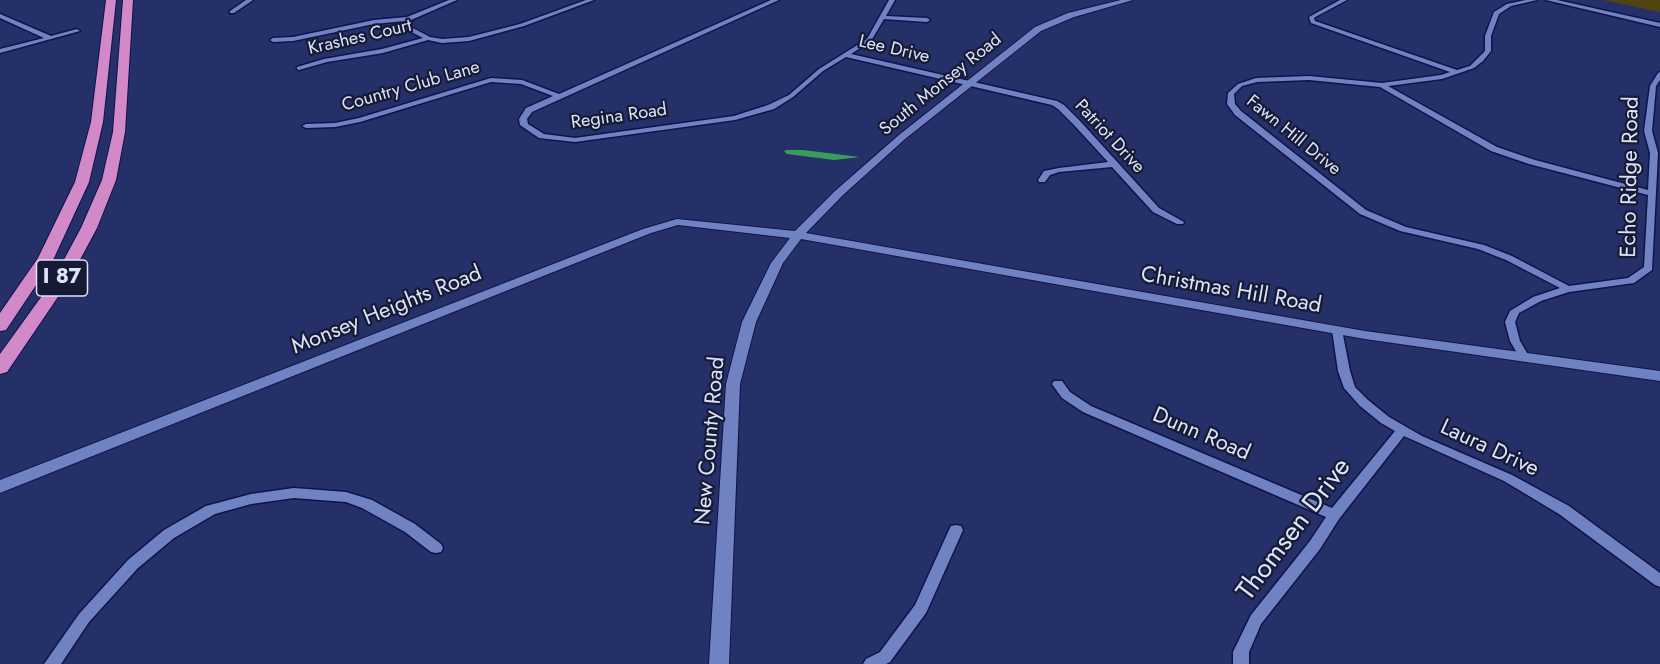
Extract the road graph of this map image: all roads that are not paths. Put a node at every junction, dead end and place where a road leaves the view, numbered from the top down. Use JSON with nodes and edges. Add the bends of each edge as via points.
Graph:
{"nodes":[{"id":1,"x":111,"y":0,"type":"edge"},
{"id":2,"x":128,"y":0,"type":"edge"},
{"id":3,"x":250,"y":0,"type":"edge"},
{"id":4,"x":454,"y":0,"type":"edge"},
{"id":5,"x":591,"y":0,"type":"edge"},
{"id":6,"x":776,"y":0,"type":"edge"},
{"id":7,"x":892,"y":0,"type":"edge"},
{"id":8,"x":1130,"y":0,"type":"edge"},
{"id":9,"x":1344,"y":0,"type":"edge"},
{"id":10,"x":1534,"y":0,"type":"edge"},
{"id":11,"x":1549,"y":0,"type":"edge"},
{"id":12,"x":232,"y":12,"type":"dead end"},
{"id":13,"x":0,"y":16,"type":"edge"},
{"id":14,"x":882,"y":16,"type":"junction"},
{"id":15,"x":408,"y":19,"type":"junction"},
{"id":16,"x":927,"y":20,"type":"dead end"},
{"id":17,"x":1660,"y":25,"type":"edge"},
{"id":18,"x":77,"y":31,"type":"dead end"},
{"id":19,"x":50,"y":38,"type":"junction"},
{"id":20,"x":428,"y":38,"type":"junction"},
{"id":21,"x":273,"y":40,"type":"dead end"},
{"id":22,"x":0,"y":51,"type":"edge"},
{"id":23,"x":846,"y":55,"type":"junction"},
{"id":24,"x":299,"y":68,"type":"dead end"},
{"id":25,"x":1457,"y":72,"type":"junction"},
{"id":26,"x":1660,"y":74,"type":"edge"},
{"id":27,"x":970,"y":83,"type":"junction"},
{"id":28,"x":1382,"y":85,"type":"junction"},
{"id":29,"x":559,"y":96,"type":"junction"},
{"id":30,"x":306,"y":126,"type":"dead end"},
{"id":31,"x":1657,"y":154,"type":"edge"},
{"id":32,"x":1114,"y":164,"type":"junction"},
{"id":33,"x":1042,"y":180,"type":"dead end"},
{"id":34,"x":1653,"y":194,"type":"junction"},
{"id":35,"x":1180,"y":222,"type":"dead end"},
{"id":36,"x":798,"y":235,"type":"junction"},
{"id":37,"x":1568,"y":289,"type":"junction"},
{"id":38,"x":0,"y":326,"type":"edge"},
{"id":39,"x":1337,"y":330,"type":"junction"},
{"id":40,"x":1525,"y":358,"type":"junction"},
{"id":41,"x":0,"y":368,"type":"edge"},
{"id":42,"x":1660,"y":376,"type":"edge"},
{"id":43,"x":1058,"y":384,"type":"dead end"},
{"id":44,"x":1402,"y":431,"type":"junction"},
{"id":45,"x":0,"y":487,"type":"edge"},
{"id":46,"x":1334,"y":515,"type":"junction"},
{"id":47,"x":956,"y":530,"type":"dead end"},
{"id":48,"x":436,"y":548,"type":"dead end"},
{"id":49,"x":1660,"y":581,"type":"edge"},
{"id":50,"x":881,"y":662,"type":"edge"},
{"id":51,"x":52,"y":664,"type":"edge"},
{"id":52,"x":719,"y":664,"type":"edge"},
{"id":53,"x":1241,"y":664,"type":"edge"}],
"edges":[{"from":1,"to":38,"type":"highway","number":"I 87","via":[[99,108],[82,182],[46,258]]},
{"from":2,"to":41,"type":"highway","number":"I 87","via":[[119,132],[109,180],[60,282]]},
{"from":3,"to":12,"type":"street"},
{"from":4,"to":15,"type":"street"},
{"from":5,"to":20,"type":"street","via":[[482,37],[452,41]]},
{"from":6,"to":29,"type":"street","name":"Regina Road"},
{"from":7,"to":14,"type":"street","name":"Regina Road"},
{"from":8,"to":27,"type":"street","name":"South Monsey Road","via":[[1071,15],[1038,29]]},
{"from":9,"to":25,"type":"street","via":[[1315,15],[1311,18],[1313,22]]},
{"from":10,"to":25,"type":"street","name":"Fawn Hill Drive","via":[[1509,5],[1496,13],[1488,36],[1488,51],[1472,67]]},
{"from":11,"to":17,"type":"street"},
{"from":13,"to":19,"type":"street"},
{"from":14,"to":16,"type":"street"},
{"from":14,"to":23,"type":"street","name":"Regina Road","via":[[868,39]]},
{"from":15,"to":20,"type":"street","via":[[406,27]]},
{"from":15,"to":21,"type":"street"},
{"from":18,"to":19,"type":"street"},
{"from":19,"to":22,"type":"street"},
{"from":20,"to":24,"type":"street","name":"Krashes Court"},
{"from":23,"to":27,"type":"street","name":"Lee Drive"},
{"from":23,"to":29,"type":"street","name":"Regina Road","via":[[771,107],[714,121],[575,140],[542,136],[524,125],[529,110]]},
{"from":25,"to":28,"type":"street","name":"Fawn Hill Drive"},
{"from":26,"to":31,"type":"street","name":"Echo Ridge Road","via":[[1653,86],[1648,131]]},
{"from":27,"to":32,"type":"street","name":"Patriot Drive","via":[[1061,107]]},
{"from":27,"to":36,"type":"street","name":"South Monsey Road","via":[[874,161]]},
{"from":28,"to":34,"type":"street","via":[[1494,149]]},
{"from":28,"to":37,"type":"street","name":"Fawn Hill Drive","via":[[1272,78],[1240,85],[1231,93],[1231,104],[1363,212],[1403,229],[1509,258]]},
{"from":29,"to":30,"type":"street","name":"Country Club Lane","via":[[522,82],[491,80],[360,120]]},
{"from":31,"to":34,"type":"street","name":"Echo Ridge Road"},
{"from":32,"to":33,"type":"street","via":[[1059,170],[1047,173]]},
{"from":32,"to":35,"type":"street","name":"Patriot Drive","via":[[1156,210]]},
{"from":34,"to":37,"type":"street","name":"Echo Ridge Road","via":[[1649,268],[1631,281]]},
{"from":36,"to":39,"type":"street","name":"Christmas Hill Road"},
{"from":36,"to":45,"type":"street","name":"Monsey Heights Road","via":[[692,223],[662,225]]},
{"from":36,"to":52,"type":"street","name":"New County Road","via":[[762,291],[749,322],[734,384]]},
{"from":37,"to":40,"type":"street","name":"Echo Ridge Road","via":[[1515,311],[1510,321]]},
{"from":39,"to":40,"type":"street","name":"Christmas Hill Road"},
{"from":39,"to":44,"type":"street","name":"Laura Drive","via":[[1350,388]]},
{"from":40,"to":42,"type":"street","name":"Christmas Hill Road"},
{"from":43,"to":46,"type":"street","name":"Dunn Road","via":[[1066,395],[1087,409]]},
{"from":44,"to":46,"type":"street","name":"Thomsen Drive"},
{"from":44,"to":49,"type":"street","name":"Laura Drive","via":[[1508,477],[1564,510]]},
{"from":46,"to":53,"type":"street","name":"Thomsen Drive","via":[[1256,620],[1240,652]]},
{"from":47,"to":50,"type":"street","via":[[921,609]]},
{"from":48,"to":51,"type":"street","via":[[410,528],[346,497],[294,493],[211,510],[169,534],[134,564],[84,618]]}]}
